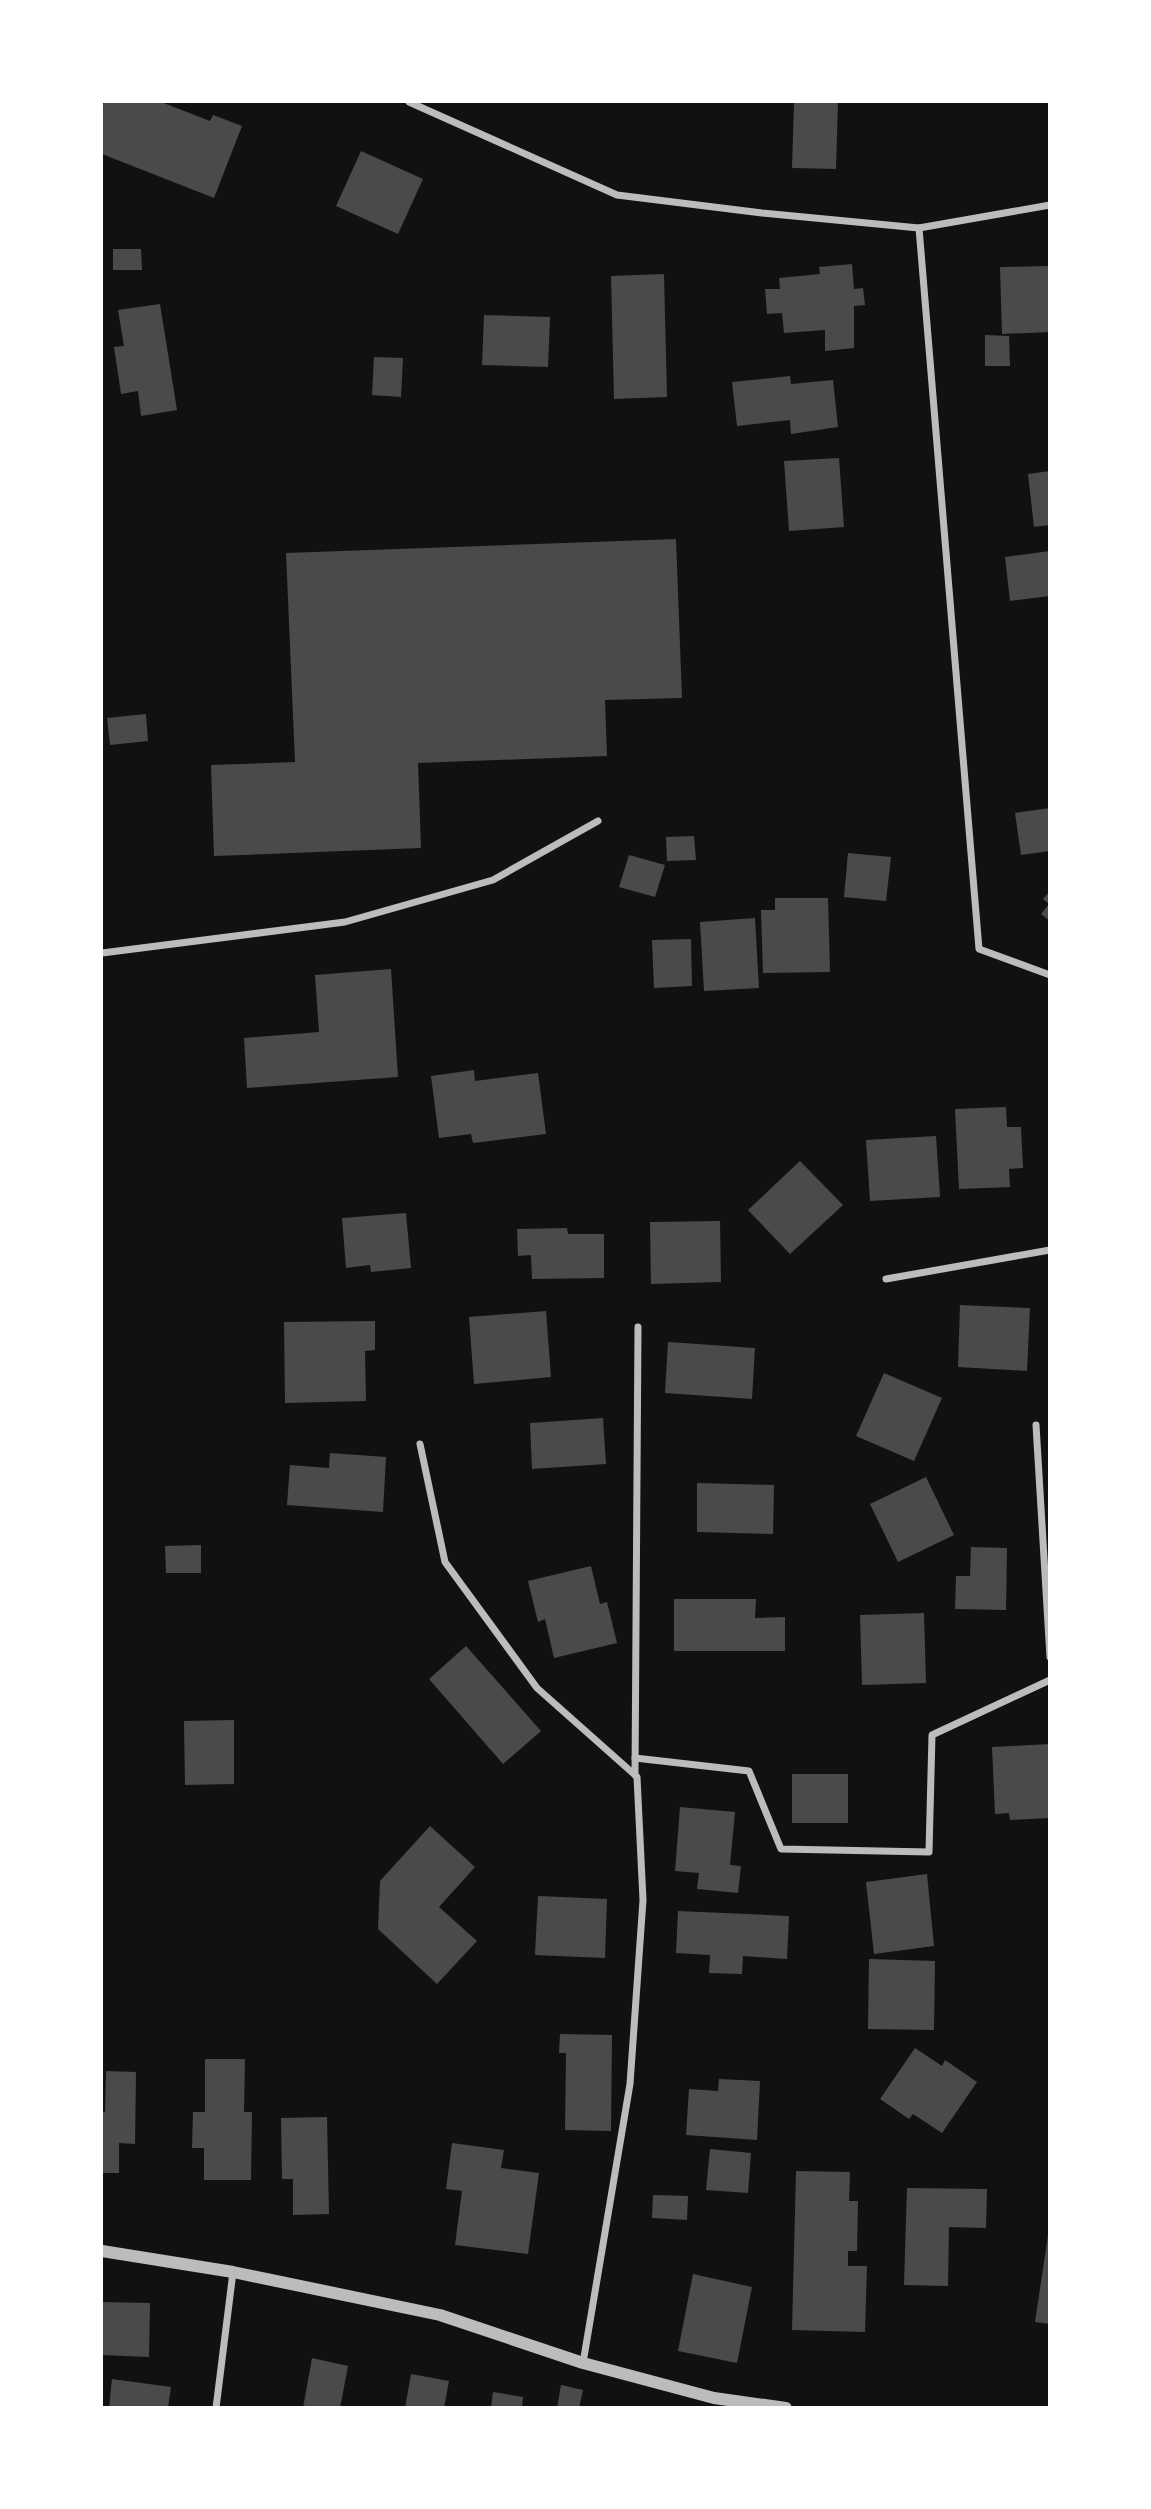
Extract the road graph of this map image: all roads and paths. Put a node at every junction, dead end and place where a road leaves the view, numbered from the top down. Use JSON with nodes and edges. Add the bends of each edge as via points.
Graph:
{"nodes":[{"id":1,"x":409,"y":102,"type":"edge"},
{"id":2,"x":1049,"y":205,"type":"edge"},
{"id":3,"x":919,"y":228,"type":"junction"},
{"id":4,"x":598,"y":821,"type":"dead end"},
{"id":5,"x":102,"y":953,"type":"edge"},
{"id":6,"x":1049,"y":975,"type":"edge"},
{"id":7,"x":1049,"y":1250,"type":"edge"},
{"id":8,"x":886,"y":1279,"type":"dead end"},
{"id":9,"x":638,"y":1327,"type":"dead end"},
{"id":10,"x":1036,"y":1425,"type":"dead end"},
{"id":11,"x":420,"y":1444,"type":"dead end"},
{"id":12,"x":1049,"y":1657,"type":"edge"},
{"id":13,"x":1049,"y":1680,"type":"edge"},
{"id":14,"x":635,"y":1758,"type":"junction"},
{"id":15,"x":635,"y":1775,"type":"junction"},
{"id":16,"x":102,"y":2251,"type":"edge"},
{"id":17,"x":233,"y":2272,"type":"junction"},
{"id":18,"x":583,"y":2363,"type":"junction"},
{"id":19,"x":216,"y":2407,"type":"edge"},
{"id":20,"x":786,"y":2407,"type":"edge"}],
"edges":[{"from":1,"to":3,"type":"street","via":[[617,195]]},
{"from":2,"to":3,"type":"street"},
{"from":3,"to":6,"type":"street","via":[[979,949]]},
{"from":4,"to":5,"type":"street","via":[[493,880],[345,922]]},
{"from":7,"to":8,"type":"street"},
{"from":9,"to":14,"type":"street"},
{"from":10,"to":12,"type":"street"},
{"from":11,"to":15,"type":"street","via":[[445,1562],[537,1688]]},
{"from":13,"to":14,"type":"street","via":[[932,1735],[929,1852],[781,1849],[749,1771]]},
{"from":14,"to":15,"type":"street"},
{"from":15,"to":18,"type":"street","via":[[643,1900],[630,2084]]},
{"from":16,"to":17,"type":"street"},
{"from":17,"to":18,"type":"street","via":[[440,2315]]},
{"from":17,"to":19,"type":"street"},
{"from":18,"to":20,"type":"street","via":[[714,2398]]}]}
